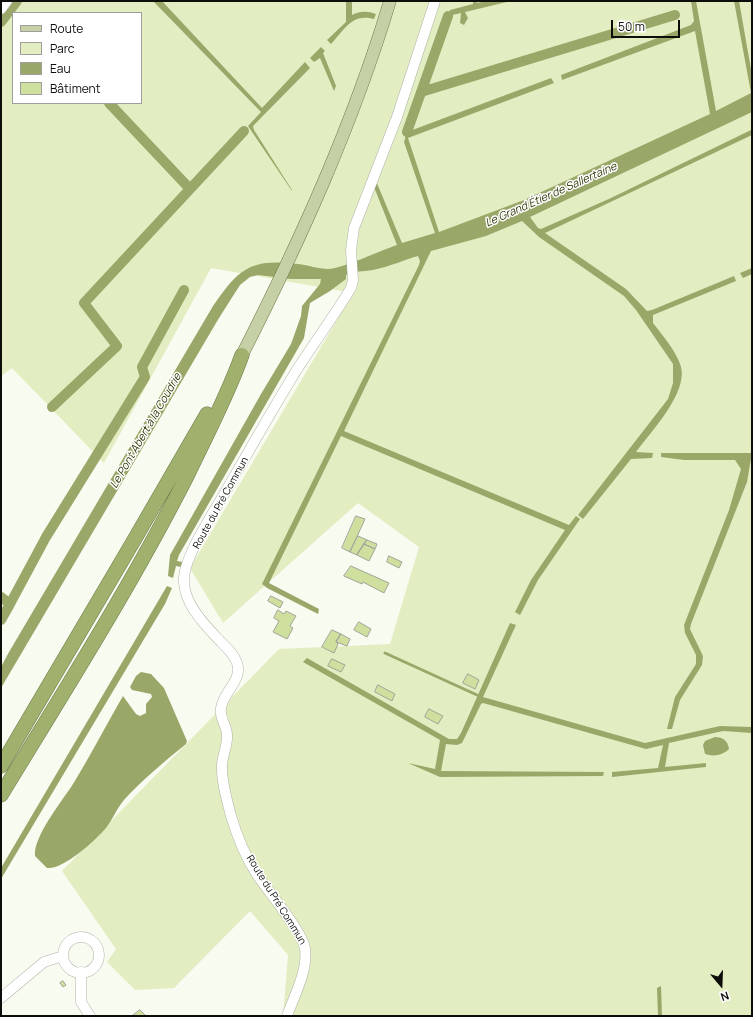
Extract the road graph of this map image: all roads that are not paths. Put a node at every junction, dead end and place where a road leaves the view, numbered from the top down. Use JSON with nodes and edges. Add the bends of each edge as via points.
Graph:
{"nodes":[{"id":1,"x":7,"y":1,"type":"edge"},
{"id":2,"x":390,"y":1,"type":"edge"},
{"id":3,"x":435,"y":1,"type":"edge"},
{"id":4,"x":1,"y":9,"type":"edge"},
{"id":5,"x":242,"y":355,"type":"junction"},
{"id":6,"x":1,"y":766,"type":"edge"},
{"id":7,"x":1,"y":795,"type":"edge"},
{"id":8,"x":63,"y":956,"type":"junction"},
{"id":9,"x":81,"y":972,"type":"junction"},
{"id":10,"x":1,"y":998,"type":"edge"},
{"id":11,"x":90,"y":1016,"type":"edge"},
{"id":12,"x":287,"y":1016,"type":"edge"}],
"edges":[{"from":1,"to":4,"type":"street"},
{"from":2,"to":5,"type":"main road","via":[[346,127],[301,234]]},
{"from":3,"to":12,"type":"street","name":"Route du Pré Commun","via":[[397,116],[354,228],[351,259],[353,280],[346,297],[295,374],[206,526],[184,578],[191,604],[237,661],[239,669],[221,708],[221,719],[228,739],[222,766],[232,818],[255,872],[300,935],[306,948],[305,966]]},
{"from":5,"to":6,"type":"highway"},
{"from":5,"to":7,"type":"highway","via":[[234,378],[153,542]]},
{"from":8,"to":9,"type":"street","via":[[70,969]]},
{"from":8,"to":9,"type":"street","via":[[67,942],[74,938],[88,938],[94,943],[98,949],[96,964],[91,969]]},
{"from":8,"to":10,"type":"street","via":[[44,962]]},
{"from":9,"to":11,"type":"street","via":[[81,1002]]}]}
